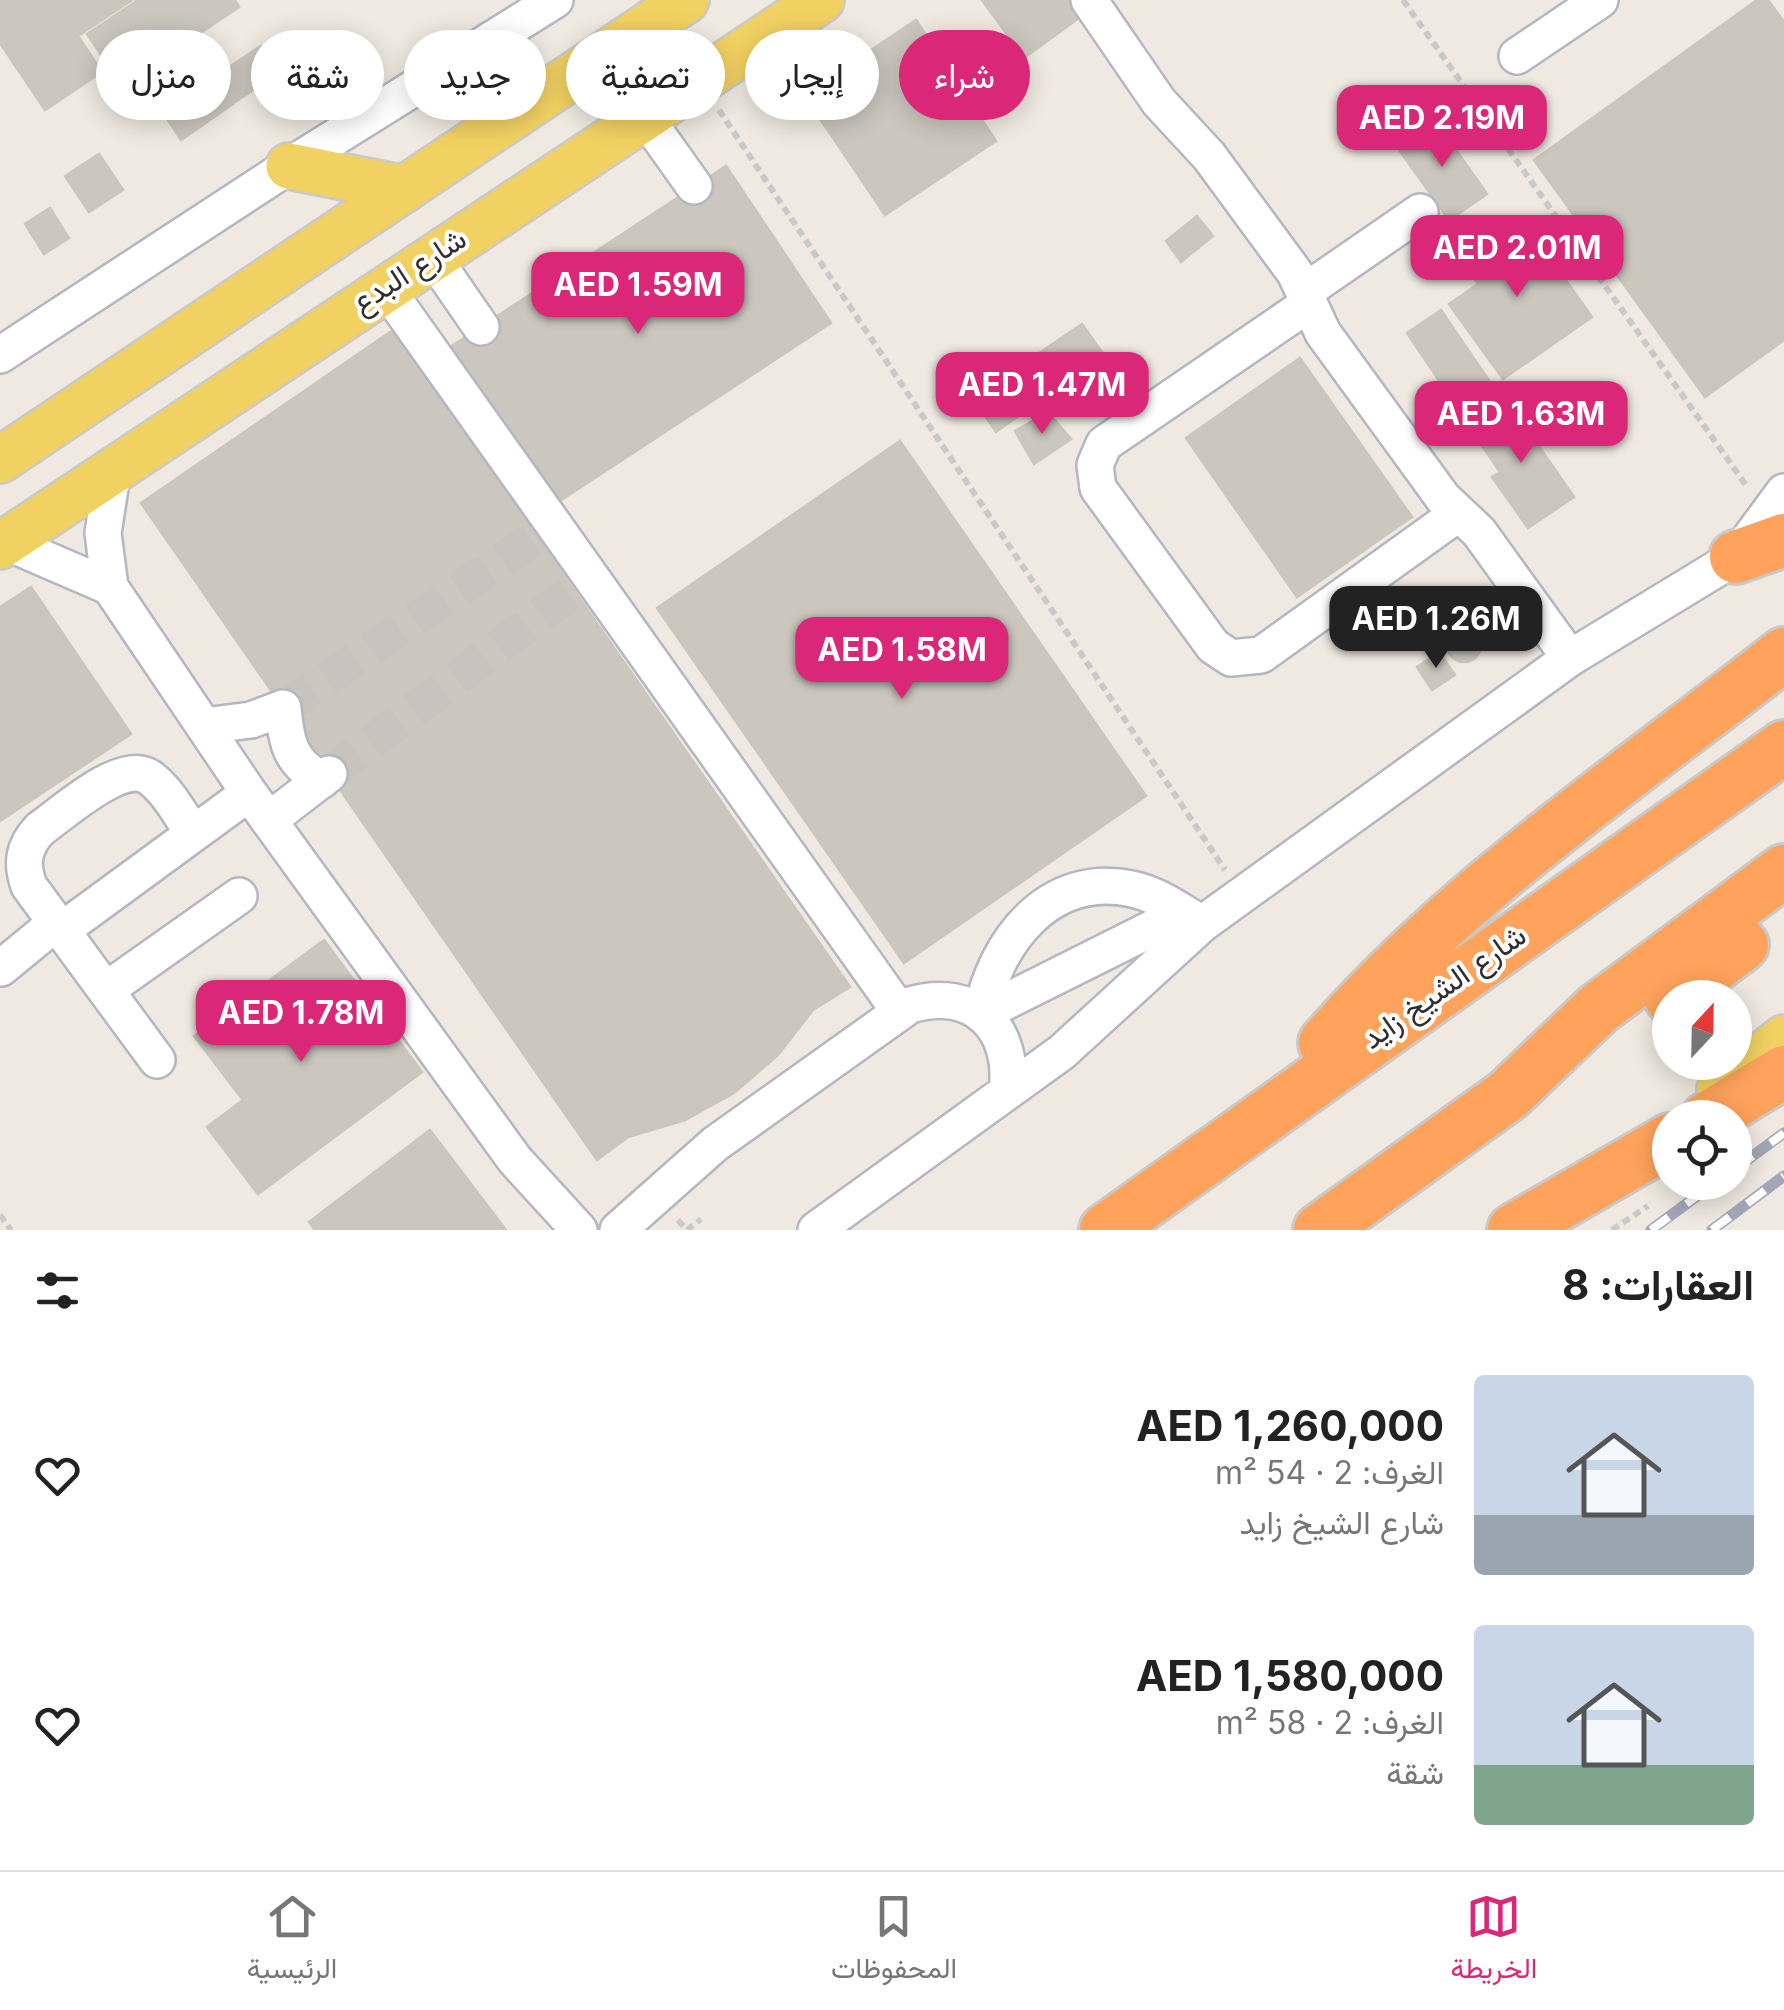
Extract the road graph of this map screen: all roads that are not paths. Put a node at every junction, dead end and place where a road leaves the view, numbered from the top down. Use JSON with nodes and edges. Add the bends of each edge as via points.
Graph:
{"nodes":[{"id":1,"x":555,"y":0,"type":"edge"},
{"id":2,"x":686,"y":0,"type":"edge"},
{"id":3,"x":821,"y":0,"type":"edge"},
{"id":4,"x":1089,"y":0,"type":"edge"},
{"id":5,"x":1116,"y":0,"type":"edge"},
{"id":6,"x":1600,"y":0,"type":"edge"},
{"id":7,"x":507,"y":30,"type":"edge"},
{"id":8,"x":1518,"y":56,"type":"dead end"},
{"id":9,"x":725,"y":66,"type":"edge"},
{"id":10,"x":546,"y":92,"type":"edge"},
{"id":11,"x":404,"y":94,"type":"edge"},
{"id":12,"x":505,"y":120,"type":"edge"},
{"id":13,"x":642,"y":120,"type":"edge"},
{"id":14,"x":646,"y":120,"type":"edge"},
{"id":15,"x":1208,"y":156,"type":"junction"},
{"id":16,"x":289,"y":166,"type":"junction"},
{"id":17,"x":694,"y":186,"type":"dead end"},
{"id":18,"x":405,"y":189,"type":"junction"},
{"id":19,"x":1420,"y":212,"type":"dead end"},
{"id":20,"x":432,"y":256,"type":"junction"},
{"id":21,"x":385,"y":287,"type":"junction"},
{"id":22,"x":1306,"y":298,"type":"junction"},
{"id":23,"x":481,"y":327,"type":"dead end"},
{"id":24,"x":0,"y":355,"type":"edge"},
{"id":25,"x":0,"y":460,"type":"edge"},
{"id":26,"x":113,"y":469,"type":"junction"},
{"id":27,"x":1769,"y":495,"type":"edge"},
{"id":28,"x":1456,"y":515,"type":"junction"},
{"id":29,"x":1784,"y":540,"type":"edge"},
{"id":30,"x":3,"y":544,"type":"edge"},
{"id":31,"x":1736,"y":557,"type":"junction"},
{"id":32,"x":110,"y":587,"type":"junction"},
{"id":33,"x":1784,"y":654,"type":"edge"},
{"id":34,"x":1570,"y":658,"type":"junction"},
{"id":35,"x":204,"y":726,"type":"junction"},
{"id":36,"x":1784,"y":747,"type":"edge"},
{"id":37,"x":259,"y":806,"type":"junction"},
{"id":38,"x":194,"y":834,"type":"junction"},
{"id":39,"x":1784,"y":871,"type":"edge"},
{"id":40,"x":239,"y":896,"type":"dead end"},
{"id":41,"x":1784,"y":916,"type":"edge"},
{"id":42,"x":1193,"y":919,"type":"junction"},
{"id":43,"x":60,"y":926,"type":"junction"},
{"id":44,"x":1,"y":968,"type":"edge"},
{"id":45,"x":1695,"y":980,"type":"edge"},
{"id":46,"x":106,"y":990,"type":"junction"},
{"id":47,"x":1652,"y":1009,"type":"edge"},
{"id":48,"x":900,"y":1012,"type":"junction"},
{"id":49,"x":981,"y":1014,"type":"junction"},
{"id":50,"x":1784,"y":1038,"type":"edge"},
{"id":51,"x":157,"y":1060,"type":"dead end"},
{"id":52,"x":1784,"y":1072,"type":"edge"},
{"id":53,"x":1008,"y":1092,"type":"junction"},
{"id":54,"x":1508,"y":1095,"type":"junction"},
{"id":55,"x":1705,"y":1100,"type":"edge"},
{"id":56,"x":1738,"y":1100,"type":"edge"},
{"id":57,"x":1274,"y":1106,"type":"junction"},
{"id":58,"x":1652,"y":1141,"type":"edge"},
{"id":59,"x":1652,"y":1150,"type":"edge"},
{"id":60,"x":515,"y":1160,"type":"junction"},
{"id":61,"x":1610,"y":1175,"type":"junction"},
{"id":62,"x":548,"y":1230,"type":"edge"},
{"id":63,"x":579,"y":1230,"type":"edge"},
{"id":64,"x":618,"y":1230,"type":"edge"},
{"id":65,"x":816,"y":1230,"type":"edge"},
{"id":66,"x":1106,"y":1230,"type":"edge"},
{"id":67,"x":1320,"y":1230,"type":"edge"},
{"id":68,"x":1514,"y":1230,"type":"edge"}],
"edges":[{"from":1,"to":7,"type":"street"},
{"from":2,"to":10,"type":"main road"},
{"from":3,"to":9,"type":"main road","name":"شارع البدع"},
{"from":4,"to":15,"type":"street","via":[[1178,127]]},
{"from":5,"to":15,"type":"street","via":[[1189,112]]},
{"from":6,"to":8,"type":"street"},
{"from":11,"to":16,"type":"street"},
{"from":12,"to":18,"type":"main road"},
{"from":13,"to":20,"type":"main road","name":"شارع البدع"},
{"from":14,"to":17,"type":"street"},
{"from":15,"to":22,"type":"street","via":[[1296,274]]},
{"from":16,"to":18,"type":"main road"},
{"from":16,"to":24,"type":"street"},
{"from":18,"to":25,"type":"main road"},
{"from":19,"to":22,"type":"street"},
{"from":20,"to":21,"type":"main road","name":"شارع البدع"},
{"from":20,"to":23,"type":"street"},
{"from":21,"to":26,"type":"main road","name":"شارع البدع"},
{"from":21,"to":48,"type":"street","via":[[583,584]]},
{"from":22,"to":28,"type":"street","via":[[1323,333]]},
{"from":22,"to":28,"type":"street","via":[[1104,444],[1095,465],[1098,488],[1213,646],[1241,660],[1261,655]]},
{"from":26,"to":30,"type":"main road","name":"شارع البدع"},
{"from":26,"to":32,"type":"street","via":[[104,533]]},
{"from":27,"to":31,"type":"street"},
{"from":28,"to":34,"type":"street","via":[[1479,532]]},
{"from":29,"to":31,"type":"highway"},
{"from":30,"to":32,"type":"street"},
{"from":31,"to":34,"type":"street"},
{"from":32,"to":35,"type":"street"},
{"from":33,"to":57,"type":"highway","via":[[1434,934],[1328,1040]]},
{"from":34,"to":42,"type":"street","via":[[1256,887]]},
{"from":35,"to":37,"type":"street"},
{"from":35,"to":37,"type":"street","via":[[283,708],[292,756],[326,777]]},
{"from":36,"to":57,"type":"highway","name":"شارع الشيخ زايد"},
{"from":37,"to":38,"type":"street"},
{"from":37,"to":60,"type":"street"},
{"from":38,"to":43,"type":"street"},
{"from":38,"to":43,"type":"street","via":[[149,777],[115,777],[40,830],[26,850],[29,886]]},
{"from":39,"to":54,"type":"highway","via":[[1598,1009]]},
{"from":40,"to":46,"type":"street"},
{"from":41,"to":45,"type":"highway"},
{"from":42,"to":49,"type":"street"},
{"from":42,"to":49,"type":"street","via":[[1134,889],[1065,894],[1030,916],[1004,946]]},
{"from":42,"to":53,"type":"street","via":[[1096,1024]]},
{"from":43,"to":44,"type":"street"},
{"from":43,"to":46,"type":"street"},
{"from":46,"to":51,"type":"street"},
{"from":47,"to":54,"type":"highway"},
{"from":48,"to":49,"type":"street","via":[[944,1000]]},
{"from":48,"to":64,"type":"street","via":[[715,1144]]},
{"from":49,"to":53,"type":"street","via":[[1008,1055]]},
{"from":50,"to":55,"type":"main road"},
{"from":52,"to":56,"type":"highway"},
{"from":53,"to":65,"type":"street"},
{"from":54,"to":67,"type":"highway"},
{"from":57,"to":66,"type":"highway","name":"شارع الشيخ زايد"},
{"from":58,"to":61,"type":"main road"},
{"from":59,"to":61,"type":"highway"},
{"from":60,"to":62,"type":"street"},
{"from":60,"to":63,"type":"street"},
{"from":61,"to":68,"type":"highway"}]}
